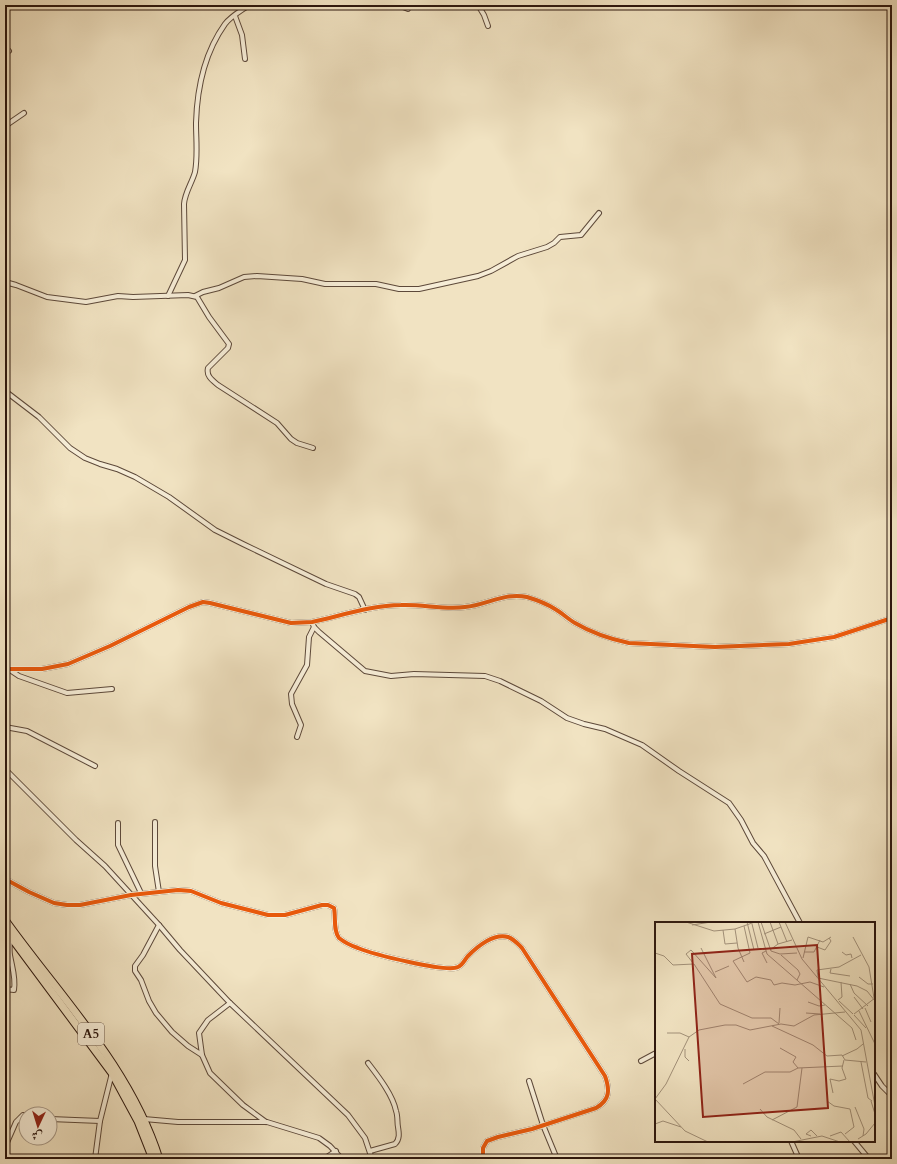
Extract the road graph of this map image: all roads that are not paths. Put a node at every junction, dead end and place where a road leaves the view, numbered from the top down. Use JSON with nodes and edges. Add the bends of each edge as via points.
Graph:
{"nodes":[{"id":1,"x":249,"y":5,"type":"edge"},
{"id":2,"x":398,"y":5,"type":"edge"},
{"id":3,"x":478,"y":5,"type":"edge"},
{"id":4,"x":408,"y":9,"type":"dead end"},
{"id":5,"x":235,"y":16,"type":"junction"},
{"id":6,"x":488,"y":26,"type":"dead end"},
{"id":7,"x":5,"y":47,"type":"edge"},
{"id":8,"x":9,"y":51,"type":"dead end"},
{"id":9,"x":245,"y":59,"type":"dead end"},
{"id":10,"x":24,"y":113,"type":"dead end"},
{"id":11,"x":5,"y":130,"type":"edge"},
{"id":12,"x":599,"y":213,"type":"dead end"},
{"id":13,"x":5,"y":282,"type":"edge"},
{"id":14,"x":168,"y":296,"type":"junction"},
{"id":15,"x":195,"y":296,"type":"junction"},
{"id":16,"x":5,"y":391,"type":"edge"},
{"id":17,"x":313,"y":448,"type":"dead end"},
{"id":18,"x":365,"y":610,"type":"junction"},
{"id":19,"x":892,"y":618,"type":"edge"},
{"id":20,"x":313,"y":625,"type":"junction"},
{"id":21,"x":5,"y":670,"type":"edge"},
{"id":22,"x":10,"y":670,"type":"junction"},
{"id":23,"x":112,"y":689,"type":"dead end"},
{"id":24,"x":5,"y":727,"type":"edge"},
{"id":25,"x":297,"y":737,"type":"dead end"},
{"id":26,"x":95,"y":766,"type":"dead end"},
{"id":27,"x":5,"y":769,"type":"edge"},
{"id":28,"x":155,"y":822,"type":"dead end"},
{"id":29,"x":118,"y":823,"type":"dead end"},
{"id":30,"x":5,"y":879,"type":"edge"},
{"id":31,"x":159,"y":892,"type":"junction"},
{"id":32,"x":141,"y":893,"type":"junction"},
{"id":33,"x":131,"y":895,"type":"junction"},
{"id":34,"x":799,"y":922,"type":"edge"},
{"id":35,"x":159,"y":925,"type":"junction"},
{"id":36,"x":6,"y":928,"type":"edge"},
{"id":37,"x":5,"y":990,"type":"edge"},
{"id":38,"x":230,"y":1003,"type":"junction"},
{"id":39,"x":655,"y":1053,"type":"edge"},
{"id":40,"x":202,"y":1055,"type":"junction"},
{"id":41,"x":641,"y":1060,"type":"dead end"},
{"id":42,"x":368,"y":1063,"type":"dead end"},
{"id":43,"x":112,"y":1073,"type":"junction"},
{"id":44,"x":875,"y":1076,"type":"edge"},
{"id":45,"x":529,"y":1081,"type":"dead end"},
{"id":46,"x":891,"y":1096,"type":"edge"},
{"id":47,"x":58,"y":1119,"type":"edge"},
{"id":48,"x":144,"y":1119,"type":"junction"},
{"id":49,"x":18,"y":1120,"type":"edge"},
{"id":50,"x":100,"y":1121,"type":"junction"},
{"id":51,"x":266,"y":1122,"type":"junction"},
{"id":52,"x":544,"y":1125,"type":"junction"},
{"id":53,"x":791,"y":1142,"type":"edge"},
{"id":54,"x":855,"y":1142,"type":"edge"},
{"id":55,"x":5,"y":1147,"type":"edge"},
{"id":56,"x":336,"y":1151,"type":"junction"},
{"id":57,"x":370,"y":1151,"type":"junction"},
{"id":58,"x":95,"y":1159,"type":"edge"},
{"id":59,"x":153,"y":1159,"type":"edge"},
{"id":60,"x":159,"y":1159,"type":"edge"},
{"id":61,"x":324,"y":1159,"type":"edge"},
{"id":62,"x":342,"y":1159,"type":"edge"},
{"id":63,"x":372,"y":1159,"type":"edge"},
{"id":64,"x":483,"y":1159,"type":"edge"},
{"id":65,"x":557,"y":1159,"type":"edge"},
{"id":66,"x":799,"y":1159,"type":"edge"},
{"id":67,"x":869,"y":1159,"type":"edge"}],
"edges":[{"from":1,"to":5,"type":"street"},
{"from":2,"to":4,"type":"street"},
{"from":3,"to":6,"type":"street"},
{"from":5,"to":9,"type":"street","via":[[242,35]]},
{"from":5,"to":14,"type":"street","via":[[226,24],[217,40],[201,82],[196,124],[195,172],[184,204],[185,260]]},
{"from":7,"to":8,"type":"street"},
{"from":10,"to":11,"type":"street","via":[[8,124]]},
{"from":12,"to":15,"type":"street","via":[[581,235],[560,237],[547,247],[518,256],[484,274],[433,287],[399,289],[376,284],[325,284],[302,279],[257,276],[244,277]]},
{"from":13,"to":14,"type":"street","via":[[47,297],[86,302],[118,296]]},
{"from":14,"to":15,"type":"street"},
{"from":15,"to":17,"type":"street","via":[[229,344],[208,368],[209,377],[277,422],[291,439]]},
{"from":16,"to":18,"type":"street","via":[[39,417],[76,453],[135,477],[170,497],[215,530],[326,584],[355,594]]},
{"from":18,"to":19,"type":"street","via":[[401,605],[466,607],[518,596],[545,604],[588,630],[619,640],[715,647],[805,643],[834,637]]},
{"from":18,"to":20,"type":"street"},
{"from":20,"to":22,"type":"street","via":[[291,623],[203,602],[68,664],[42,669]]},
{"from":20,"to":25,"type":"street","via":[[309,637],[307,665],[291,694],[292,704],[300,722]]},
{"from":20,"to":34,"type":"street","via":[[365,671],[390,676],[485,676],[541,701],[567,718],[605,729],[642,745],[729,803],[753,843],[764,856]]},
{"from":21,"to":22,"type":"street"},
{"from":22,"to":23,"type":"street","via":[[19,676],[67,693]]},
{"from":24,"to":26,"type":"street","via":[[32,734]]},
{"from":27,"to":33,"type":"street","via":[[70,835],[105,866]]},
{"from":28,"to":31,"type":"street","via":[[155,866]]},
{"from":29,"to":32,"type":"street","via":[[118,845]]},
{"from":30,"to":33,"type":"street","via":[[54,903],[67,905],[80,905]]},
{"from":31,"to":32,"type":"street"},
{"from":31,"to":52,"type":"street","via":[[191,891],[221,903],[268,915],[285,915],[328,905],[334,908],[336,932],[344,942],[418,964],[450,969],[459,967],[486,941],[507,937],[515,940],[605,1076],[608,1085],[606,1099],[601,1105]]},
{"from":32,"to":33,"type":"street"},
{"from":33,"to":35,"type":"street"},
{"from":35,"to":38,"type":"street"},
{"from":35,"to":40,"type":"street","via":[[135,971],[156,1013],[172,1032]]},
{"from":36,"to":37,"type":"street","via":[[15,984],[14,990]]},
{"from":36,"to":43,"type":"highway","number":"A5"},
{"from":36,"to":48,"type":"highway","number":"A5","via":[[110,1060]]},
{"from":38,"to":40,"type":"street","via":[[208,1020],[199,1033]]},
{"from":38,"to":57,"type":"street","via":[[348,1115],[362,1134]]},
{"from":39,"to":41,"type":"street"},
{"from":40,"to":51,"type":"street","via":[[210,1073]]},
{"from":42,"to":57,"type":"street","via":[[392,1101],[399,1136],[395,1144]]},
{"from":43,"to":50,"type":"street"},
{"from":43,"to":59,"type":"highway","number":"A5","via":[[138,1121]]},
{"from":44,"to":46,"type":"street"},
{"from":45,"to":52,"type":"street"},
{"from":47,"to":50,"type":"street"},
{"from":48,"to":51,"type":"street","via":[[178,1122]]},
{"from":48,"to":60,"type":"highway","number":"A5"},
{"from":49,"to":55,"type":"street"},
{"from":50,"to":58,"type":"street"},
{"from":51,"to":56,"type":"street","via":[[319,1138]]},
{"from":52,"to":64,"type":"street","via":[[486,1141]]},
{"from":52,"to":65,"type":"street"},
{"from":53,"to":66,"type":"street"},
{"from":54,"to":67,"type":"street"},
{"from":56,"to":61,"type":"street"},
{"from":56,"to":62,"type":"street"},
{"from":57,"to":63,"type":"street"}]}
